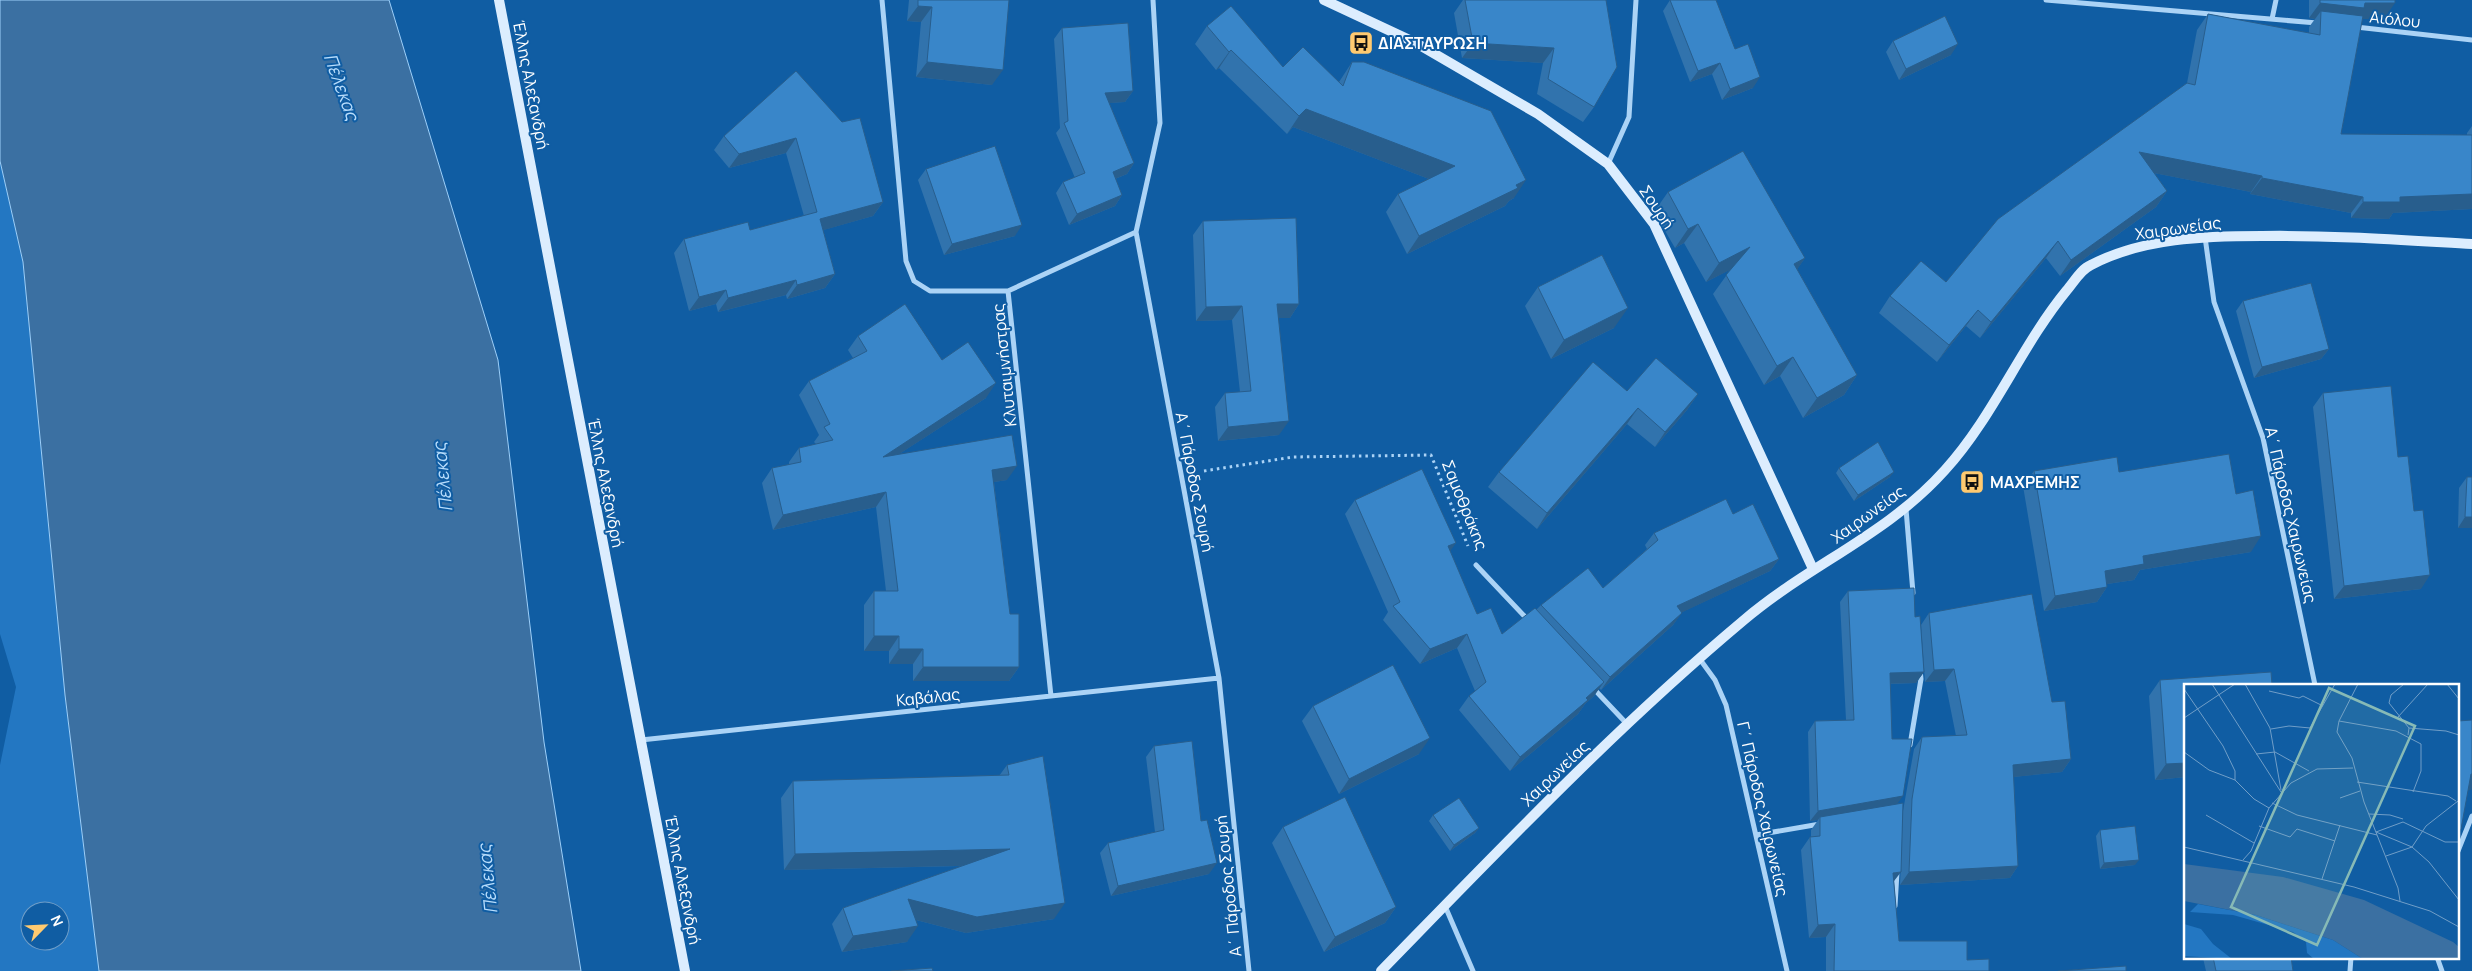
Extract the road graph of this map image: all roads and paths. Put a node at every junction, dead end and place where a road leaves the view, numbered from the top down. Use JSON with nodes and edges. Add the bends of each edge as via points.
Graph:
{"nodes":[{"id":1,"x":499,"y":0,"type":"edge"},
{"id":2,"x":882,"y":0,"type":"edge"},
{"id":3,"x":1153,"y":0,"type":"edge"},
{"id":4,"x":1324,"y":0,"type":"edge"},
{"id":5,"x":1636,"y":0,"type":"edge"},
{"id":6,"x":2046,"y":0,"type":"edge"},
{"id":7,"x":2276,"y":0,"type":"edge"},
{"id":8,"x":2272,"y":19,"type":"junction"},
{"id":9,"x":2320,"y":24,"type":"edge"},
{"id":10,"x":2348,"y":27,"type":"edge"},
{"id":11,"x":2472,"y":40,"type":"edge"},
{"id":12,"x":1608,"y":164,"type":"junction"},
{"id":13,"x":1136,"y":232,"type":"junction"},
{"id":14,"x":2205,"y":236,"type":"junction"},
{"id":15,"x":2472,"y":244,"type":"edge"},
{"id":16,"x":1008,"y":291,"type":"junction"},
{"id":17,"x":1181,"y":475,"type":"junction"},
{"id":18,"x":1906,"y":509,"type":"junction"},
{"id":19,"x":1476,"y":565,"type":"joint"},
{"id":20,"x":1814,"y":569,"type":"junction"},
{"id":21,"x":1914,"y":604,"type":"edge"},
{"id":22,"x":1535,"y":628,"type":"edge"},
{"id":23,"x":1699,"y":658,"type":"junction"},
{"id":24,"x":1919,"y":660,"type":"edge"},
{"id":25,"x":1219,"y":678,"type":"junction"},
{"id":26,"x":1588,"y":683,"type":"edge"},
{"id":27,"x":2315,"y":684,"type":"edge"},
{"id":28,"x":1051,"y":696,"type":"junction"},
{"id":29,"x":1628,"y":725,"type":"junction"},
{"id":30,"x":640,"y":740,"type":"junction"},
{"id":31,"x":1908,"y":754,"type":"edge"},
{"id":32,"x":2472,"y":816,"type":"edge"},
{"id":33,"x":1823,"y":824,"type":"edge"},
{"id":34,"x":1756,"y":835,"type":"junction"},
{"id":35,"x":2460,"y":846,"type":"edge"},
{"id":36,"x":1897,"y":868,"type":"edge"},
{"id":37,"x":1445,"y":906,"type":"junction"},
{"id":38,"x":1896,"y":915,"type":"edge"},
{"id":39,"x":2351,"y":958,"type":"edge"},
{"id":40,"x":2437,"y":958,"type":"edge"},
{"id":41,"x":685,"y":971,"type":"edge"},
{"id":42,"x":1249,"y":971,"type":"edge"},
{"id":43,"x":1382,"y":971,"type":"edge"},
{"id":44,"x":1473,"y":971,"type":"edge"},
{"id":45,"x":1787,"y":971,"type":"edge"},
{"id":46,"x":2350,"y":971,"type":"edge"},
{"id":47,"x":2442,"y":971,"type":"edge"}],
"edges":[{"from":1,"to":30,"type":"street","name":"Έλλης Αλεξανδρή"},
{"from":2,"to":16,"type":"street","name":"Κλυταιμνήστρας","via":[[906,261],[914,281],[930,291]]},
{"from":3,"to":13,"type":"street","name":"Α΄ Πάροδος Σουρή","via":[[1160,123]]},
{"from":4,"to":12,"type":"street","name":"Σουρή","via":[[1416,43],[1538,114]]},
{"from":5,"to":12,"type":"street","via":[[1629,117]]},
{"from":6,"to":8,"type":"street"},
{"from":7,"to":8,"type":"street"},
{"from":8,"to":9,"type":"street"},
{"from":10,"to":11,"type":"street","name":"Αιόλου"},
{"from":12,"to":20,"type":"street","name":"Σουρή","via":[[1654,224]]},
{"from":13,"to":16,"type":"street"},
{"from":13,"to":17,"type":"street","name":"Α΄ Πάροδος Σουρή"},
{"from":14,"to":15,"type":"street","name":"Χαιρωνείας","via":[[2321,236]]},
{"from":14,"to":18,"type":"street","name":"Χαιρωνείας","via":[[2136,248],[2087,266],[2048,313],[1954,459]]},
{"from":14,"to":27,"type":"street","name":"Α΄ Πάροδος Χαιρωνείας","via":[[2214,302],[2263,438]]},
{"from":16,"to":28,"type":"street","name":"Κλυταιμνήστρας"},
{"from":17,"to":19,"type":"path","name":"Σαμοθράκης","via":[[1293,457],[1431,454]]},
{"from":17,"to":25,"type":"street","name":"Α΄ Πάροδος Σουρή"},
{"from":18,"to":20,"type":"street","name":"Χαιρωνείας"},
{"from":18,"to":21,"type":"street"},
{"from":19,"to":22,"type":"street","name":"Σαμοθράκης"},
{"from":20,"to":23,"type":"street","name":"Χαιρωνείας","via":[[1778,593]]},
{"from":23,"to":29,"type":"street","name":"Χαιρωνείας"},
{"from":23,"to":34,"type":"street","name":"Γ΄ Πάροδος Χαιρωνείας","via":[[1715,680],[1726,705]]},
{"from":24,"to":31,"type":"street","via":[[1921,679]]},
{"from":25,"to":28,"type":"street","name":"Καβάλας"},
{"from":25,"to":42,"type":"street","name":"Α΄ Πάροδος Σουρή"},
{"from":26,"to":29,"type":"street"},
{"from":28,"to":30,"type":"street","name":"Καβάλας"},
{"from":29,"to":37,"type":"street","name":"Χαιρωνείας","via":[[1542,805]]},
{"from":30,"to":41,"type":"street","name":"Έλλης Αλεξανδρή"},
{"from":32,"to":35,"type":"street"},
{"from":33,"to":34,"type":"street"},
{"from":34,"to":45,"type":"street","name":"Γ΄ Πάροδος Χαιρωνείας"},
{"from":36,"to":38,"type":"street"},
{"from":37,"to":43,"type":"street","name":"Χαιρωνείας"},
{"from":37,"to":44,"type":"street"},
{"from":39,"to":46,"type":"street"},
{"from":40,"to":47,"type":"street"}]}
